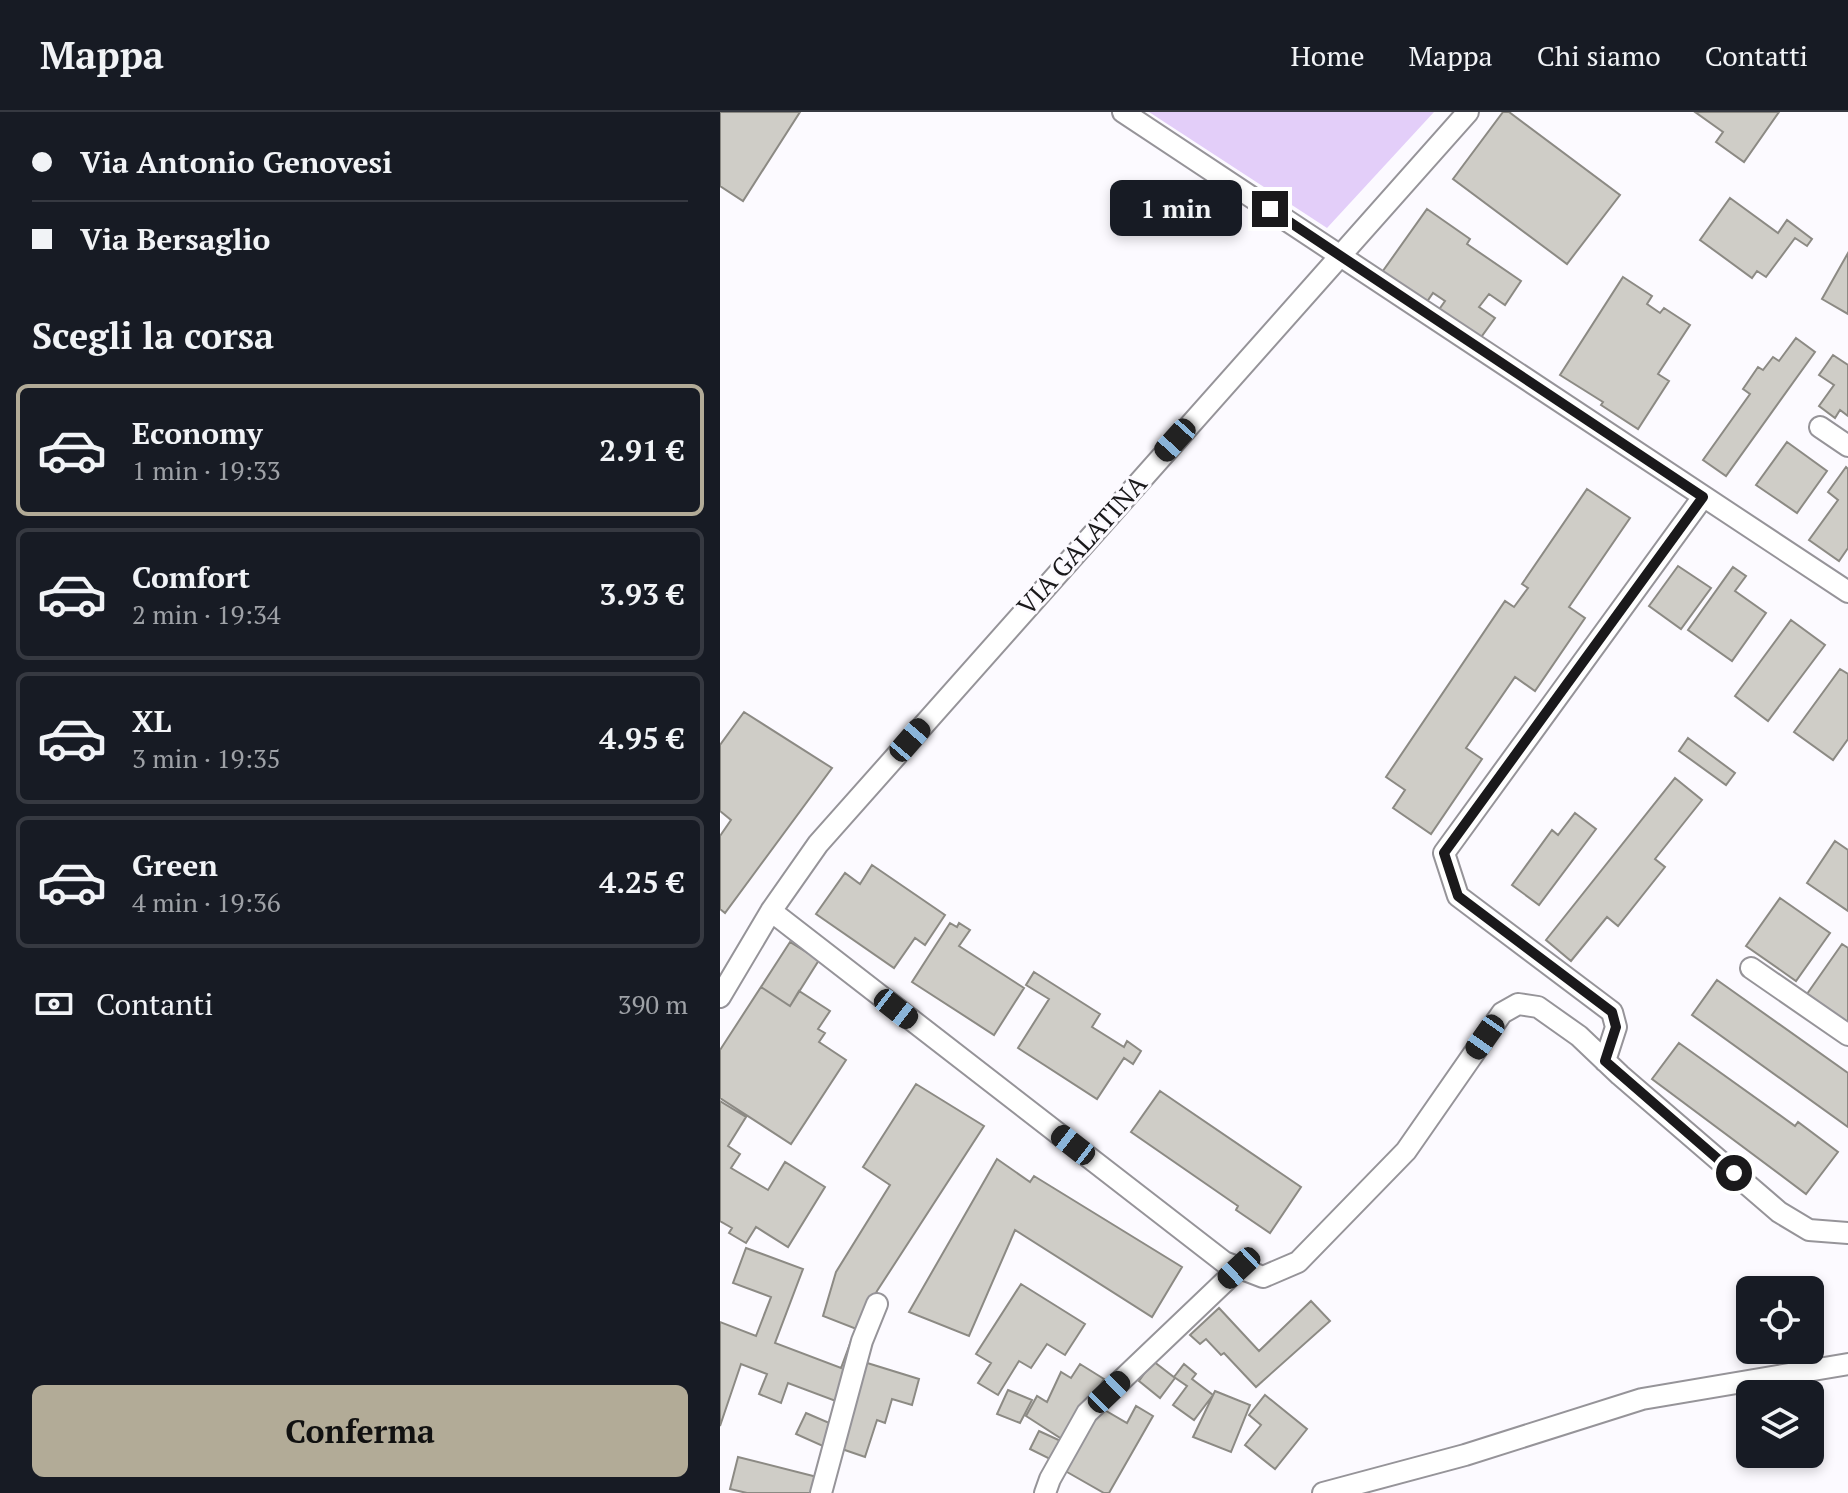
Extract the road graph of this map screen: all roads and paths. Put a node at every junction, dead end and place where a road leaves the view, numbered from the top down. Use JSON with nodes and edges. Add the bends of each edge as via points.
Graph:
{"nodes":[{"id":1,"x":1123,"y":112,"type":"edge"},
{"id":2,"x":1468,"y":112,"type":"edge"},
{"id":3,"x":1338,"y":256,"type":"junction"},
{"id":4,"x":1820,"y":427,"type":"dead end"},
{"id":5,"x":1848,"y":446,"type":"edge"},
{"id":6,"x":1703,"y":497,"type":"junction"},
{"id":7,"x":1848,"y":592,"type":"edge"},
{"id":8,"x":771,"y":911,"type":"junction"},
{"id":9,"x":1751,"y":968,"type":"dead end"},
{"id":10,"x":720,"y":997,"type":"edge"},
{"id":11,"x":1848,"y":1035,"type":"edge"},
{"id":12,"x":1613,"y":1068,"type":"junction"},
{"id":13,"x":1848,"y":1233,"type":"edge"},
{"id":14,"x":1239,"y":1268,"type":"junction"},
{"id":15,"x":877,"y":1304,"type":"dead end"},
{"id":16,"x":1848,"y":1364,"type":"edge"},
{"id":17,"x":821,"y":1493,"type":"edge"},
{"id":18,"x":1045,"y":1493,"type":"edge"},
{"id":19,"x":1323,"y":1493,"type":"edge"}],
"edges":[{"from":1,"to":3,"type":"street"},
{"from":2,"to":3,"type":"street","name":"VIA GALATINA"},
{"from":3,"to":6,"type":"street"},
{"from":3,"to":8,"type":"street","name":"VIA GALATINA","via":[[818,844]]},
{"from":4,"to":5,"type":"street"},
{"from":6,"to":7,"type":"street"},
{"from":6,"to":12,"type":"street","via":[[1444,853],[1458,896],[1612,1012]]},
{"from":8,"to":10,"type":"street","name":"VIA GALATINA"},
{"from":8,"to":14,"type":"street","via":[[1224,1262]]},
{"from":9,"to":11,"type":"street"},
{"from":12,"to":13,"type":"street","via":[[1779,1212],[1809,1230]]},
{"from":12,"to":14,"type":"street","via":[[1538,1007],[1518,1004],[1502,1013],[1406,1151],[1298,1262],[1263,1277]]},
{"from":14,"to":18,"type":"street","via":[[1087,1413]]},
{"from":15,"to":17,"type":"street"},
{"from":16,"to":19,"type":"street","via":[[1642,1399]]}]}
